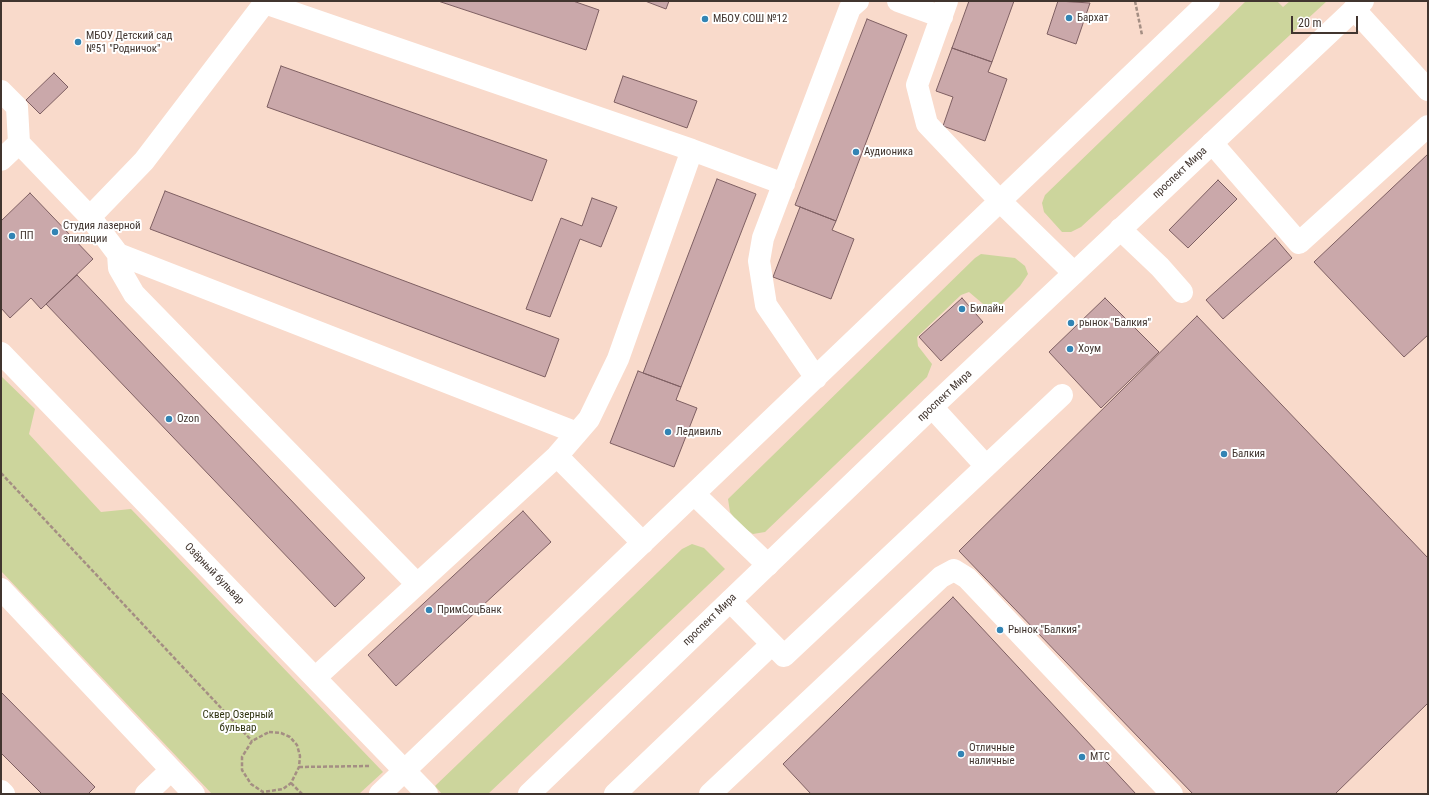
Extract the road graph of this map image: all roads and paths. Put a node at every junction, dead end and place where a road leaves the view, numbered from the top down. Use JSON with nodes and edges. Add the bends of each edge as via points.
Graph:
{"nodes":[{"id":1,"x":858,"y":1,"type":"edge"},
{"id":2,"x":898,"y":1,"type":"edge"},
{"id":3,"x":1135,"y":1,"type":"edge"},
{"id":4,"x":1209,"y":1,"type":"edge"},
{"id":5,"x":266,"y":2,"type":"edge"},
{"id":6,"x":1359,"y":5,"type":"edge"},
{"id":7,"x":945,"y":9,"type":"edge"},
{"id":8,"x":1147,"y":61,"type":"junction"},
{"id":9,"x":1428,"y":90,"type":"edge"},
{"id":10,"x":1,"y":91,"type":"edge"},
{"id":11,"x":1428,"y":126,"type":"edge"},
{"id":12,"x":19,"y":143,"type":"junction"},
{"id":13,"x":1212,"y":143,"type":"junction"},
{"id":14,"x":692,"y":150,"type":"junction"},
{"id":15,"x":1,"y":160,"type":"edge"},
{"id":16,"x":784,"y":184,"type":"junction"},
{"id":17,"x":1000,"y":202,"type":"junction"},
{"id":18,"x":90,"y":217,"type":"junction"},
{"id":19,"x":1120,"y":229,"type":"junction"},
{"id":20,"x":118,"y":254,"type":"junction"},
{"id":21,"x":1074,"y":273,"type":"junction"},
{"id":22,"x":1182,"y":292,"type":"dead end"},
{"id":23,"x":1,"y":353,"type":"edge"},
{"id":24,"x":816,"y":378,"type":"junction"},
{"id":25,"x":1062,"y":395,"type":"dead end"},
{"id":26,"x":932,"y":408,"type":"junction"},
{"id":27,"x":577,"y":433,"type":"junction"},
{"id":28,"x":557,"y":456,"type":"junction"},
{"id":29,"x":985,"y":465,"type":"junction"},
{"id":30,"x":1,"y":473,"type":"edge"},
{"id":31,"x":694,"y":494,"type":"junction"},
{"id":32,"x":643,"y":543,"type":"junction"},
{"id":33,"x":768,"y":565,"type":"junction"},
{"id":34,"x":417,"y":584,"type":"junction"},
{"id":35,"x":1,"y":589,"type":"edge"},
{"id":36,"x":730,"y":601,"type":"junction"},
{"id":37,"x":772,"y":644,"type":"junction"},
{"id":38,"x":315,"y":678,"type":"junction"},
{"id":39,"x":252,"y":741,"type":"junction"},
{"id":40,"x":171,"y":770,"type":"junction"},
{"id":41,"x":405,"y":771,"type":"junction"},
{"id":42,"x":291,"y":783,"type":"junction"},
{"id":43,"x":1,"y":791,"type":"edge"},
{"id":44,"x":274,"y":793,"type":"edge"},
{"id":45,"x":4,"y":794,"type":"edge"},
{"id":46,"x":146,"y":794,"type":"edge"},
{"id":47,"x":194,"y":794,"type":"edge"},
{"id":48,"x":302,"y":794,"type":"edge"},
{"id":49,"x":380,"y":794,"type":"edge"},
{"id":50,"x":427,"y":794,"type":"edge"},
{"id":51,"x":529,"y":794,"type":"edge"},
{"id":52,"x":615,"y":794,"type":"edge"},
{"id":53,"x":710,"y":794,"type":"edge"},
{"id":54,"x":1172,"y":794,"type":"edge"}],
"edges":[{"from":1,"to":16,"type":"street","via":[[850,8]]},
{"from":2,"to":7,"type":"street"},
{"from":3,"to":8,"type":"path"},
{"from":4,"to":8,"type":"street"},
{"from":5,"to":14,"type":"street"},
{"from":5,"to":18,"type":"street","via":[[144,161]]},
{"from":6,"to":9,"type":"street"},
{"from":6,"to":13,"type":"street","name":"проспект Мира"},
{"from":7,"to":17,"type":"street","via":[[917,85],[926,124]]},
{"from":8,"to":17,"type":"street"},
{"from":10,"to":12,"type":"street","via":[[17,106]]},
{"from":11,"to":13,"type":"street","via":[[1299,243]]},
{"from":12,"to":15,"type":"street"},
{"from":12,"to":18,"type":"street"},
{"from":13,"to":19,"type":"street","name":"проспект Мира"},
{"from":14,"to":16,"type":"street"},
{"from":14,"to":27,"type":"street","via":[[618,359],[589,419]]},
{"from":16,"to":24,"type":"street","via":[[763,238],[759,261],[764,298],[766,305]]},
{"from":17,"to":21,"type":"street"},
{"from":17,"to":24,"type":"street"},
{"from":18,"to":20,"type":"street"},
{"from":19,"to":21,"type":"street","name":"проспект Мира"},
{"from":19,"to":22,"type":"street"},
{"from":20,"to":27,"type":"street"},
{"from":20,"to":34,"type":"street","via":[[119,268],[134,294]]},
{"from":21,"to":26,"type":"street","name":"проспект Мира"},
{"from":23,"to":38,"type":"street","name":"Озёрный бульвар"},
{"from":24,"to":31,"type":"street"},
{"from":25,"to":29,"type":"street"},
{"from":26,"to":29,"type":"street"},
{"from":26,"to":33,"type":"street","name":"проспект Мира"},
{"from":27,"to":28,"type":"street"},
{"from":28,"to":32,"type":"street"},
{"from":28,"to":34,"type":"street"},
{"from":29,"to":37,"type":"street","via":[[784,656]]},
{"from":30,"to":39,"type":"path"},
{"from":31,"to":32,"type":"street"},
{"from":31,"to":33,"type":"street"},
{"from":32,"to":41,"type":"street"},
{"from":33,"to":36,"type":"street","name":"проспект Мира"},
{"from":34,"to":38,"type":"street"},
{"from":35,"to":40,"type":"street"},
{"from":36,"to":37,"type":"street"},
{"from":36,"to":51,"type":"street","name":"проспект Мира"},
{"from":37,"to":52,"type":"street"},
{"from":38,"to":41,"type":"street","name":"Озёрный бульвар"},
{"from":39,"to":42,"type":"path","via":[[269,732],[290,737],[297,745],[300,756],[299,767]]},
{"from":39,"to":44,"type":"path","via":[[242,757],[242,770],[251,784],[263,792]]},
{"from":40,"to":46,"type":"street"},
{"from":40,"to":47,"type":"street"},
{"from":41,"to":49,"type":"street"},
{"from":41,"to":50,"type":"street","name":"Озёрный бульвар"},
{"from":42,"to":44,"type":"path"},
{"from":42,"to":48,"type":"path"},
{"from":43,"to":45,"type":"street"},
{"from":53,"to":54,"type":"street","via":[[941,577],[954,570],[967,578]]}]}
